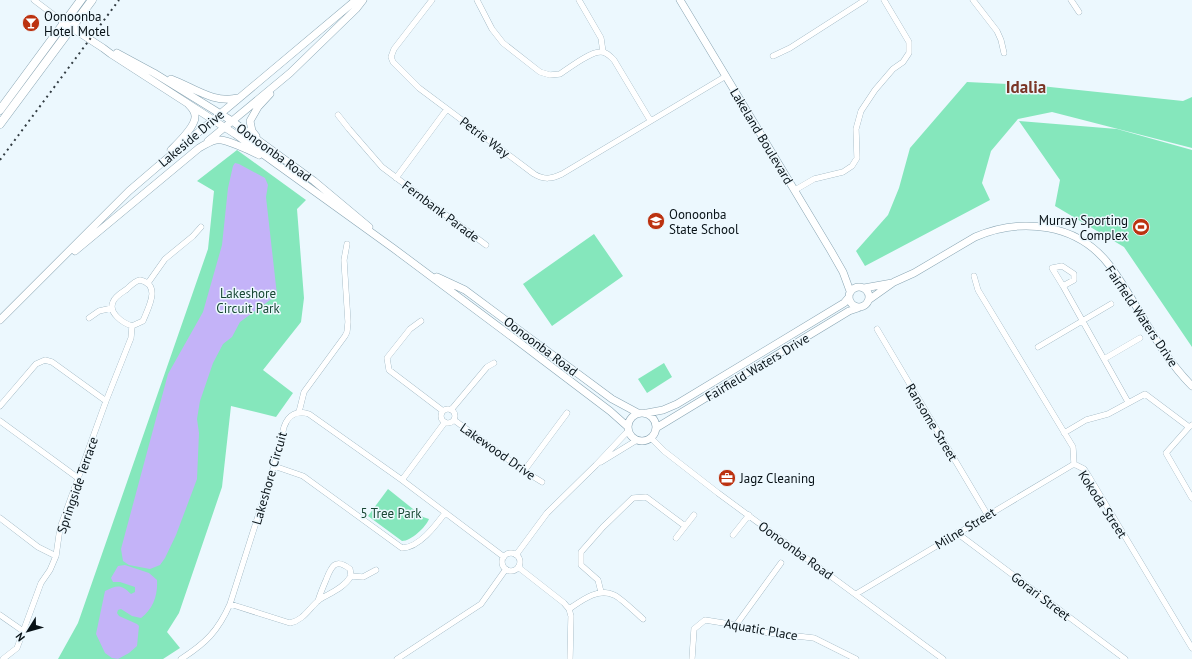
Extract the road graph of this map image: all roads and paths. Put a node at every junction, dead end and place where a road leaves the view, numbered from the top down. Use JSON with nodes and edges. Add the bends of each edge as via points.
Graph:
{"nodes":[{"id":1,"x":34,"y":0,"type":"edge"},
{"id":2,"x":81,"y":0,"type":"edge"},
{"id":3,"x":92,"y":0,"type":"edge"},
{"id":4,"x":356,"y":0,"type":"edge"},
{"id":5,"x":363,"y":0,"type":"edge"},
{"id":6,"x":432,"y":0,"type":"edge"},
{"id":7,"x":477,"y":0,"type":"edge"},
{"id":8,"x":580,"y":0,"type":"edge"},
{"id":9,"x":680,"y":0,"type":"edge"},
{"id":10,"x":865,"y":0,"type":"edge"},
{"id":11,"x":884,"y":0,"type":"edge"},
{"id":12,"x":973,"y":0,"type":"edge"},
{"id":13,"x":1072,"y":0,"type":"edge"},
{"id":14,"x":1079,"y":12,"type":"dead end"},
{"id":15,"x":64,"y":22,"type":"junction"},
{"id":16,"x":72,"y":28,"type":"junction"},
{"id":17,"x":103,"y":48,"type":"junction"},
{"id":18,"x":603,"y":52,"type":"junction"},
{"id":19,"x":1004,"y":53,"type":"dead end"},
{"id":20,"x":773,"y":56,"type":"dead end"},
{"id":21,"x":154,"y":72,"type":"junction"},
{"id":22,"x":290,"y":73,"type":"junction"},
{"id":23,"x":726,"y":76,"type":"junction"},
{"id":24,"x":242,"y":96,"type":"junction"},
{"id":25,"x":187,"y":102,"type":"junction"},
{"id":26,"x":447,"y":109,"type":"junction"},
{"id":27,"x":0,"y":110,"type":"edge"},
{"id":28,"x":220,"y":114,"type":"junction"},
{"id":29,"x":338,"y":114,"type":"dead end"},
{"id":30,"x":214,"y":119,"type":"junction"},
{"id":31,"x":650,"y":120,"type":"junction"},
{"id":32,"x":232,"y":121,"type":"junction"},
{"id":33,"x":0,"y":124,"type":"edge"},
{"id":34,"x":225,"y":126,"type":"junction"},
{"id":35,"x":261,"y":142,"type":"junction"},
{"id":36,"x":199,"y":148,"type":"junction"},
{"id":37,"x":157,"y":167,"type":"junction"},
{"id":38,"x":283,"y":168,"type":"junction"},
{"id":39,"x":396,"y":178,"type":"junction"},
{"id":40,"x":795,"y":190,"type":"junction"},
{"id":41,"x":201,"y":227,"type":"dead end"},
{"id":42,"x":347,"y":244,"type":"dead end"},
{"id":43,"x":486,"y":245,"type":"dead end"},
{"id":44,"x":393,"y":248,"type":"junction"},
{"id":45,"x":423,"y":270,"type":"junction"},
{"id":46,"x":843,"y":272,"type":"junction"},
{"id":47,"x":974,"y":276,"type":"dead end"},
{"id":48,"x":894,"y":282,"type":"junction"},
{"id":49,"x":148,"y":283,"type":"junction"},
{"id":50,"x":35,"y":285,"type":"junction"},
{"id":51,"x":1063,"y":286,"type":"dead end"},
{"id":52,"x":861,"y":287,"type":"junction"},
{"id":53,"x":850,"y":294,"type":"junction"},
{"id":54,"x":870,"y":299,"type":"junction"},
{"id":55,"x":1111,"y":304,"type":"dead end"},
{"id":56,"x":112,"y":308,"type":"junction"},
{"id":57,"x":858,"y":308,"type":"junction"},
{"id":58,"x":89,"y":318,"type":"dead end"},
{"id":59,"x":0,"y":320,"type":"edge"},
{"id":60,"x":421,"y":321,"type":"dead end"},
{"id":61,"x":1082,"y":321,"type":"junction"},
{"id":62,"x":132,"y":326,"type":"junction"},
{"id":63,"x":876,"y":329,"type":"dead end"},
{"id":64,"x":1140,"y":338,"type":"dead end"},
{"id":65,"x":1038,"y":347,"type":"dead end"},
{"id":66,"x":1104,"y":359,"type":"junction"},
{"id":67,"x":494,"y":363,"type":"dead end"},
{"id":68,"x":1192,"y":386,"type":"edge"},
{"id":69,"x":106,"y":401,"type":"junction"},
{"id":70,"x":1128,"y":402,"type":"junction"},
{"id":71,"x":0,"y":406,"type":"edge"},
{"id":72,"x":452,"y":410,"type":"junction"},
{"id":73,"x":443,"y":411,"type":"junction"},
{"id":74,"x":300,"y":412,"type":"junction"},
{"id":75,"x":567,"y":413,"type":"dead end"},
{"id":76,"x":638,"y":413,"type":"junction"},
{"id":77,"x":647,"y":413,"type":"junction"},
{"id":78,"x":0,"y":420,"type":"edge"},
{"id":79,"x":454,"y":420,"type":"junction"},
{"id":80,"x":445,"y":422,"type":"junction"},
{"id":81,"x":1190,"y":426,"type":"edge"},
{"id":82,"x":656,"y":428,"type":"junction"},
{"id":83,"x":628,"y":429,"type":"junction"},
{"id":84,"x":1064,"y":433,"type":"junction"},
{"id":85,"x":651,"y":438,"type":"junction"},
{"id":86,"x":637,"y":440,"type":"junction"},
{"id":87,"x":1074,"y":464,"type":"junction"},
{"id":88,"x":596,"y":465,"type":"junction"},
{"id":89,"x":274,"y":466,"type":"junction"},
{"id":90,"x":524,"y":472,"type":"junction"},
{"id":91,"x":78,"y":478,"type":"junction"},
{"id":92,"x":402,"y":480,"type":"junction"},
{"id":93,"x":542,"y":482,"type":"dead end"},
{"id":94,"x":1192,"y":498,"type":"edge"},
{"id":95,"x":445,"y":513,"type":"junction"},
{"id":96,"x":988,"y":514,"type":"junction"},
{"id":97,"x":694,"y":515,"type":"dead end"},
{"id":98,"x":749,"y":515,"type":"junction"},
{"id":99,"x":0,"y":518,"type":"edge"},
{"id":100,"x":685,"y":526,"type":"junction"},
{"id":101,"x":957,"y":533,"type":"junction"},
{"id":102,"x":733,"y":535,"type":"dead end"},
{"id":103,"x":676,"y":538,"type":"dead end"},
{"id":104,"x":516,"y":555,"type":"junction"},
{"id":105,"x":56,"y":556,"type":"junction"},
{"id":106,"x":504,"y":557,"type":"junction"},
{"id":107,"x":781,"y":563,"type":"dead end"},
{"id":108,"x":518,"y":567,"type":"junction"},
{"id":109,"x":506,"y":569,"type":"junction"},
{"id":110,"x":376,"y":570,"type":"dead end"},
{"id":111,"x":351,"y":576,"type":"junction"},
{"id":112,"x":601,"y":592,"type":"junction"},
{"id":113,"x":856,"y":594,"type":"junction"},
{"id":114,"x":318,"y":601,"type":"junction"},
{"id":115,"x":230,"y":604,"type":"junction"},
{"id":116,"x":569,"y":609,"type":"junction"},
{"id":117,"x":0,"y":615,"type":"edge"},
{"id":118,"x":643,"y":619,"type":"dead end"},
{"id":119,"x":736,"y":625,"type":"junction"},
{"id":120,"x":23,"y":631,"type":"junction"},
{"id":121,"x":1192,"y":648,"type":"edge"},
{"id":122,"x":3,"y":659,"type":"edge"},
{"id":123,"x":182,"y":659,"type":"edge"},
{"id":124,"x":398,"y":659,"type":"edge"},
{"id":125,"x":570,"y":659,"type":"edge"},
{"id":126,"x":692,"y":659,"type":"edge"},
{"id":127,"x":856,"y":659,"type":"edge"},
{"id":128,"x":943,"y":659,"type":"edge"},
{"id":129,"x":1125,"y":659,"type":"edge"}],
"edges":[{"from":1,"to":15,"type":"street"},
{"from":2,"to":15,"type":"main road"},
{"from":3,"to":16,"type":"main road"},
{"from":4,"to":24,"type":"street","name":"Lakeside Drive"},
{"from":5,"to":22,"type":"street","name":"Lakeside Drive"},
{"from":6,"to":26,"type":"street","name":"Petrie Way","via":[[394,49],[391,57],[412,82]]},
{"from":7,"to":18,"type":"street","via":[[492,29],[503,43],[540,72],[560,74],[592,54]]},
{"from":8,"to":18,"type":"street","via":[[602,38]]},
{"from":9,"to":23,"type":"street","name":"Lakeland Boulevard"},
{"from":10,"to":20,"type":"street","via":[[790,48]]},
{"from":11,"to":40,"type":"street","via":[[909,42],[909,53],[875,90],[861,111],[856,128],[857,158],[852,166],[843,172],[814,179]]},
{"from":12,"to":19,"type":"street","via":[[997,31]]},
{"from":13,"to":14,"type":"street"},
{"from":15,"to":16,"type":"street","name":"Oonoonba Road"},
{"from":15,"to":27,"type":"main road"},
{"from":16,"to":17,"type":"street","name":"Oonoonba Road"},
{"from":16,"to":33,"type":"main road"},
{"from":17,"to":21,"type":"street","name":"Oonoonba Road","via":[[112,50]]},
{"from":17,"to":25,"type":"street","name":"Oonoonba Road"},
{"from":18,"to":31,"type":"street","via":[[614,60]]},
{"from":21,"to":24,"type":"street","via":[[207,96],[224,100]]},
{"from":21,"to":28,"type":"street","name":"Oonoonba Road"},
{"from":22,"to":32,"type":"street","name":"Lakeside Drive"},
{"from":22,"to":35,"type":"street","via":[[258,107],[250,121],[252,130]]},
{"from":23,"to":31,"type":"street","name":"Petrie Way"},
{"from":23,"to":40,"type":"street","name":"Lakeland Boulevard"},
{"from":24,"to":28,"type":"street","name":"Lakeside Drive"},
{"from":25,"to":30,"type":"street","name":"Oonoonba Road"},
{"from":25,"to":37,"type":"street","via":[[196,115],[195,120]]},
{"from":26,"to":31,"type":"street","name":"Petrie Way","via":[[534,174],[545,178],[562,174]]},
{"from":26,"to":39,"type":"street","name":"Fernbank Parade"},
{"from":28,"to":30,"type":"street","name":"Lakeside Drive"},
{"from":28,"to":32,"type":"street","name":"Oonoonba Road"},
{"from":29,"to":39,"type":"street","name":"Fernbank Parade","via":[[377,162]]},
{"from":30,"to":34,"type":"street","name":"Oonoonba Road"},
{"from":30,"to":37,"type":"street","name":"Lakeside Drive"},
{"from":32,"to":34,"type":"street","name":"Lakeside Drive"},
{"from":32,"to":35,"type":"street","name":"Oonoonba Road"},
{"from":34,"to":36,"type":"street","name":"Lakeside Drive"},
{"from":34,"to":38,"type":"street","name":"Oonoonba Road"},
{"from":35,"to":44,"type":"street","name":"Oonoonba Road","via":[[320,186]]},
{"from":36,"to":38,"type":"street","name":"Lakeside Drive","via":[[220,139]]},
{"from":36,"to":50,"type":"street","name":"Lakeside Drive"},
{"from":37,"to":50,"type":"street","name":"Lakeside Drive"},
{"from":38,"to":44,"type":"street","name":"Oonoonba Road"},
{"from":39,"to":43,"type":"street","name":"Fernbank Parade"},
{"from":40,"to":46,"type":"street","name":"Lakeland Boulevard"},
{"from":41,"to":49,"type":"street","via":[[165,259]]},
{"from":42,"to":74,"type":"street","via":[[344,260],[347,332],[304,392]]},
{"from":44,"to":45,"type":"street","name":"Oonoonba Road"},
{"from":45,"to":76,"type":"street","name":"Oonoonba Road","via":[[465,290],[612,399]]},
{"from":45,"to":83,"type":"street","name":"Oonoonba Road","via":[[610,411]]},
{"from":46,"to":52,"type":"street","name":"Lakeland Boulevard"},
{"from":46,"to":53,"type":"street","name":"Lakeland Boulevard"},
{"from":47,"to":84,"type":"street","name":"Kokoda Street","via":[[978,290]]},
{"from":48,"to":52,"type":"street","name":"Fairfield Waters Drive"},
{"from":48,"to":54,"type":"street","name":"Fairfield Waters Drive"},
{"from":48,"to":68,"type":"street","name":"Fairfield Waters Drive","via":[[975,237],[998,228],[1047,227],[1088,245],[1109,265],[1155,339]]},
{"from":49,"to":56,"type":"street","via":[[137,281],[115,298]]},
{"from":49,"to":62,"type":"street","via":[[152,287],[152,299],[143,321]]},
{"from":50,"to":59,"type":"street","name":"Lakeside Drive"},
{"from":51,"to":61,"type":"street"},
{"from":52,"to":53,"type":"street","via":[[856,287]]},
{"from":52,"to":54,"type":"street","via":[[868,292]]},
{"from":53,"to":57,"type":"street","via":[[852,305]]},
{"from":53,"to":77,"type":"street","name":"Fairfield Waters Drive","via":[[844,303],[677,404]]},
{"from":54,"to":57,"type":"street"},
{"from":55,"to":61,"type":"street"},
{"from":56,"to":58,"type":"street","via":[[99,311]]},
{"from":56,"to":62,"type":"street","via":[[114,314]]},
{"from":57,"to":82,"type":"street","name":"Fairfield Waters Drive","via":[[849,311]]},
{"from":60,"to":73,"type":"street","via":[[410,329],[387,358],[389,370]]},
{"from":61,"to":65,"type":"street"},
{"from":61,"to":66,"type":"street"},
{"from":62,"to":69,"type":"street","name":"Springside Terrace","via":[[132,338]]},
{"from":63,"to":96,"type":"street","name":"Ransome Street"},
{"from":64,"to":66,"type":"street"},
{"from":66,"to":70,"type":"street"},
{"from":67,"to":72,"type":"street","via":[[487,367]]},
{"from":69,"to":71,"type":"street","via":[[52,362],[45,360],[36,364]]},
{"from":69,"to":91,"type":"street","name":"Springside Terrace"},
{"from":70,"to":81,"type":"street","via":[[1145,394]]},
{"from":70,"to":84,"type":"street","via":[[1108,414],[1086,420]]},
{"from":72,"to":73,"type":"street"},
{"from":72,"to":79,"type":"street"},
{"from":73,"to":80,"type":"street","via":[[441,415]]},
{"from":74,"to":89,"type":"street","name":"Lakeshore Circuit","via":[[290,416],[286,421]]},
{"from":74,"to":92,"type":"street","via":[[309,414]]},
{"from":75,"to":90,"type":"street"},
{"from":76,"to":77,"type":"street"},
{"from":76,"to":83,"type":"street","via":[[630,418]]},
{"from":77,"to":82,"type":"street","via":[[654,419]]},
{"from":78,"to":91,"type":"street"},
{"from":79,"to":80,"type":"street"},
{"from":79,"to":90,"type":"street","name":"Lakewood Drive"},
{"from":80,"to":92,"type":"street"},
{"from":81,"to":94,"type":"street","via":[[1166,453]]},
{"from":82,"to":85,"type":"street"},
{"from":83,"to":86,"type":"street"},
{"from":83,"to":88,"type":"street"},
{"from":84,"to":87,"type":"street","name":"Kokoda Street","via":[[1074,450]]},
{"from":85,"to":86,"type":"street"},
{"from":85,"to":98,"type":"street","name":"Oonoonba Road","via":[[664,451]]},
{"from":86,"to":88,"type":"street"},
{"from":87,"to":96,"type":"street","name":"Milne Street"},
{"from":87,"to":121,"type":"street","name":"Kokoda Street","via":[[1084,469],[1088,475]]},
{"from":88,"to":104,"type":"street","via":[[548,513]]},
{"from":89,"to":95,"type":"street","via":[[303,476],[402,548],[425,536]]},
{"from":89,"to":115,"type":"street","name":"Lakeshore Circuit"},
{"from":90,"to":93,"type":"street","name":"Lakewood Drive"},
{"from":91,"to":105,"type":"street","name":"Springside Terrace","via":[[60,528]]},
{"from":92,"to":95,"type":"street"},
{"from":95,"to":106,"type":"street"},
{"from":96,"to":101,"type":"street","name":"Milne Street"},
{"from":97,"to":100,"type":"street"},
{"from":98,"to":102,"type":"street"},
{"from":98,"to":113,"type":"street","name":"Oonoonba Road"},
{"from":99,"to":105,"type":"street","via":[[38,547]]},
{"from":100,"to":103,"type":"street"},
{"from":100,"to":112,"type":"street","via":[[646,497],[633,498],[602,527],[581,552],[581,565],[598,580]]},
{"from":101,"to":113,"type":"street","name":"Milne Street"},
{"from":101,"to":129,"type":"street","name":"Gorari Street"},
{"from":104,"to":106,"type":"street","via":[[511,553]]},
{"from":104,"to":108,"type":"street","via":[[520,559]]},
{"from":105,"to":120,"type":"street","name":"Springside Terrace","via":[[41,583]]},
{"from":106,"to":109,"type":"street","via":[[502,562]]},
{"from":107,"to":119,"type":"street"},
{"from":108,"to":109,"type":"street","via":[[514,570]]},
{"from":108,"to":116,"type":"street"},
{"from":109,"to":124,"type":"street","via":[[481,604]]},
{"from":110,"to":111,"type":"street","via":[[363,577]]},
{"from":111,"to":114,"type":"street","via":[[347,583]]},
{"from":111,"to":114,"type":"street","via":[[350,569],[344,564],[337,563],[331,566]]},
{"from":112,"to":116,"type":"street"},
{"from":112,"to":118,"type":"street","via":[[614,594]]},
{"from":113,"to":128,"type":"street","name":"Oonoonba Road"},
{"from":114,"to":115,"type":"street","via":[[303,617],[290,623]]},
{"from":115,"to":123,"type":"street","name":"Lakeshore Circuit","via":[[218,628]]},
{"from":116,"to":125,"type":"street"},
{"from":117,"to":120,"type":"street"},
{"from":119,"to":126,"type":"street","name":"Aquatic Place","via":[[705,620],[694,629]]},
{"from":119,"to":127,"type":"street","name":"Aquatic Place","via":[[761,632],[814,638]]},
{"from":120,"to":122,"type":"street","name":"Springside Terrace","via":[[16,648]]}]}
